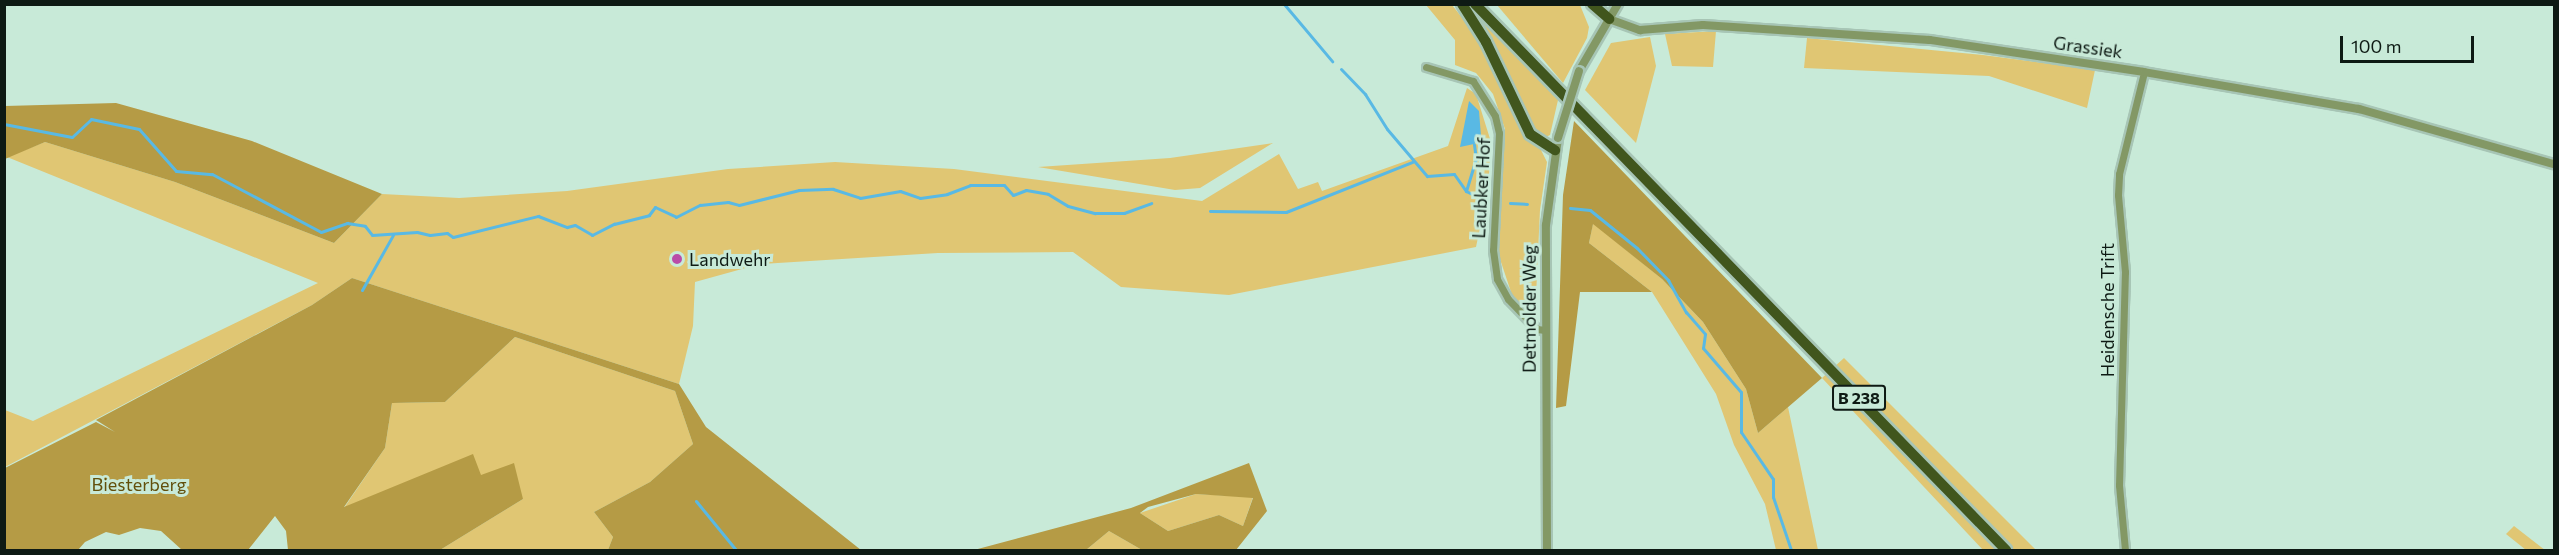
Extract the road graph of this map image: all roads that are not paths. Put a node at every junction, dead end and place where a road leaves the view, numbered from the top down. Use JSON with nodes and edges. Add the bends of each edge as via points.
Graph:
{"nodes":[{"id":1,"x":1462,"y":4,"type":"edge"},
{"id":2,"x":1475,"y":4,"type":"edge"},
{"id":3,"x":1488,"y":4,"type":"edge"},
{"id":4,"x":1592,"y":4,"type":"edge"},
{"id":5,"x":1617,"y":4,"type":"edge"},
{"id":6,"x":1609,"y":19,"type":"junction"},
{"id":7,"x":1502,"y":31,"type":"junction"},
{"id":8,"x":1426,"y":66,"type":"dead end"},
{"id":9,"x":2144,"y":72,"type":"junction"},
{"id":10,"x":1555,"y":150,"type":"junction"},
{"id":11,"x":2554,"y":164,"type":"edge"},
{"id":12,"x":1545,"y":330,"type":"junction"},
{"id":13,"x":1547,"y":550,"type":"edge"},
{"id":14,"x":2006,"y":550,"type":"edge"},
{"id":15,"x":2125,"y":550,"type":"edge"}],
"edges":[{"from":1,"to":10,"type":"main road","via":[[1486,42],[1530,134]]},
{"from":2,"to":7,"type":"main road","number":"B 238"},
{"from":3,"to":7,"type":"main road"},
{"from":4,"to":6,"type":"main road"},
{"from":5,"to":6,"type":"street","name":"Detmolder Weg"},
{"from":6,"to":9,"type":"street","name":"Grassiek","via":[[1640,30],[1703,25],[1930,40]]},
{"from":6,"to":10,"type":"street","name":"Detmolder Weg","bridge":true,"via":[[1579,71]]},
{"from":7,"to":14,"type":"main road","number":"B 238"},
{"from":8,"to":12,"type":"street","name":"Laubker Hof","via":[[1473,81],[1495,116],[1499,133],[1493,250],[1497,279],[1508,299],[1537,329]]},
{"from":9,"to":11,"type":"street","name":"Grassiek","via":[[2359,109]]},
{"from":9,"to":15,"type":"street","name":"Heidensche Trift","via":[[2119,174],[2118,195],[2125,272],[2119,484]]},
{"from":10,"to":12,"type":"street","name":"Detmolder Weg","via":[[1546,225]]},
{"from":12,"to":13,"type":"street","name":"Detmolder Weg"}]}
